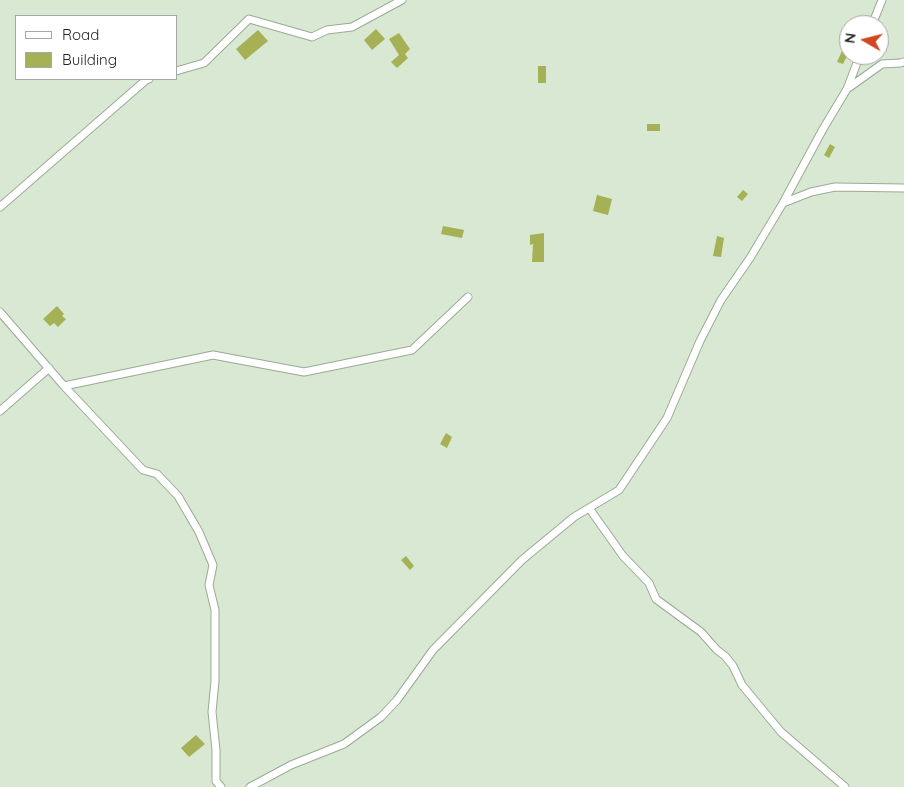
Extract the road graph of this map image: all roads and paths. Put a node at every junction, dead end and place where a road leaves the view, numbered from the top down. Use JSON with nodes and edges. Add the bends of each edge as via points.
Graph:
{"nodes":[{"id":1,"x":402,"y":0,"type":"edge"},
{"id":2,"x":882,"y":0,"type":"edge"},
{"id":3,"x":876,"y":15,"type":"edge"},
{"id":4,"x":904,"y":62,"type":"edge"},
{"id":5,"x":856,"y":65,"type":"edge"},
{"id":6,"x":178,"y":70,"type":"edge"},
{"id":7,"x":146,"y":80,"type":"edge"},
{"id":8,"x":847,"y":89,"type":"junction"},
{"id":9,"x":904,"y":188,"type":"edge"},
{"id":10,"x":783,"y":203,"type":"junction"},
{"id":11,"x":0,"y":207,"type":"edge"},
{"id":12,"x":468,"y":297,"type":"dead end"},
{"id":13,"x":0,"y":312,"type":"edge"},
{"id":14,"x":49,"y":368,"type":"junction"},
{"id":15,"x":64,"y":386,"type":"junction"},
{"id":16,"x":0,"y":411,"type":"edge"},
{"id":17,"x":590,"y":508,"type":"junction"},
{"id":18,"x":221,"y":787,"type":"edge"},
{"id":19,"x":250,"y":787,"type":"edge"},
{"id":20,"x":845,"y":787,"type":"edge"}],
"edges":[{"from":1,"to":6,"type":"street","via":[[352,27],[327,30],[312,37],[249,19],[204,64]]},
{"from":2,"to":3,"type":"street"},
{"from":4,"to":8,"type":"street","via":[[882,64]]},
{"from":5,"to":8,"type":"street"},
{"from":7,"to":11,"type":"street"},
{"from":8,"to":10,"type":"street"},
{"from":9,"to":10,"type":"street","via":[[835,187]]},
{"from":10,"to":17,"type":"street","via":[[721,300],[667,418],[619,490]]},
{"from":12,"to":15,"type":"street","via":[[412,350],[304,372],[213,355]]},
{"from":13,"to":14,"type":"street"},
{"from":14,"to":15,"type":"street"},
{"from":14,"to":16,"type":"street"},
{"from":15,"to":18,"type":"street","via":[[143,470],[157,474],[178,496],[213,565],[209,585],[214,610],[212,712],[216,781]]},
{"from":17,"to":19,"type":"street","via":[[574,516],[515,566],[433,650],[381,717],[344,744],[290,764]]},
{"from":17,"to":20,"type":"street","via":[[656,598],[725,656],[742,685],[781,732]]}]}
